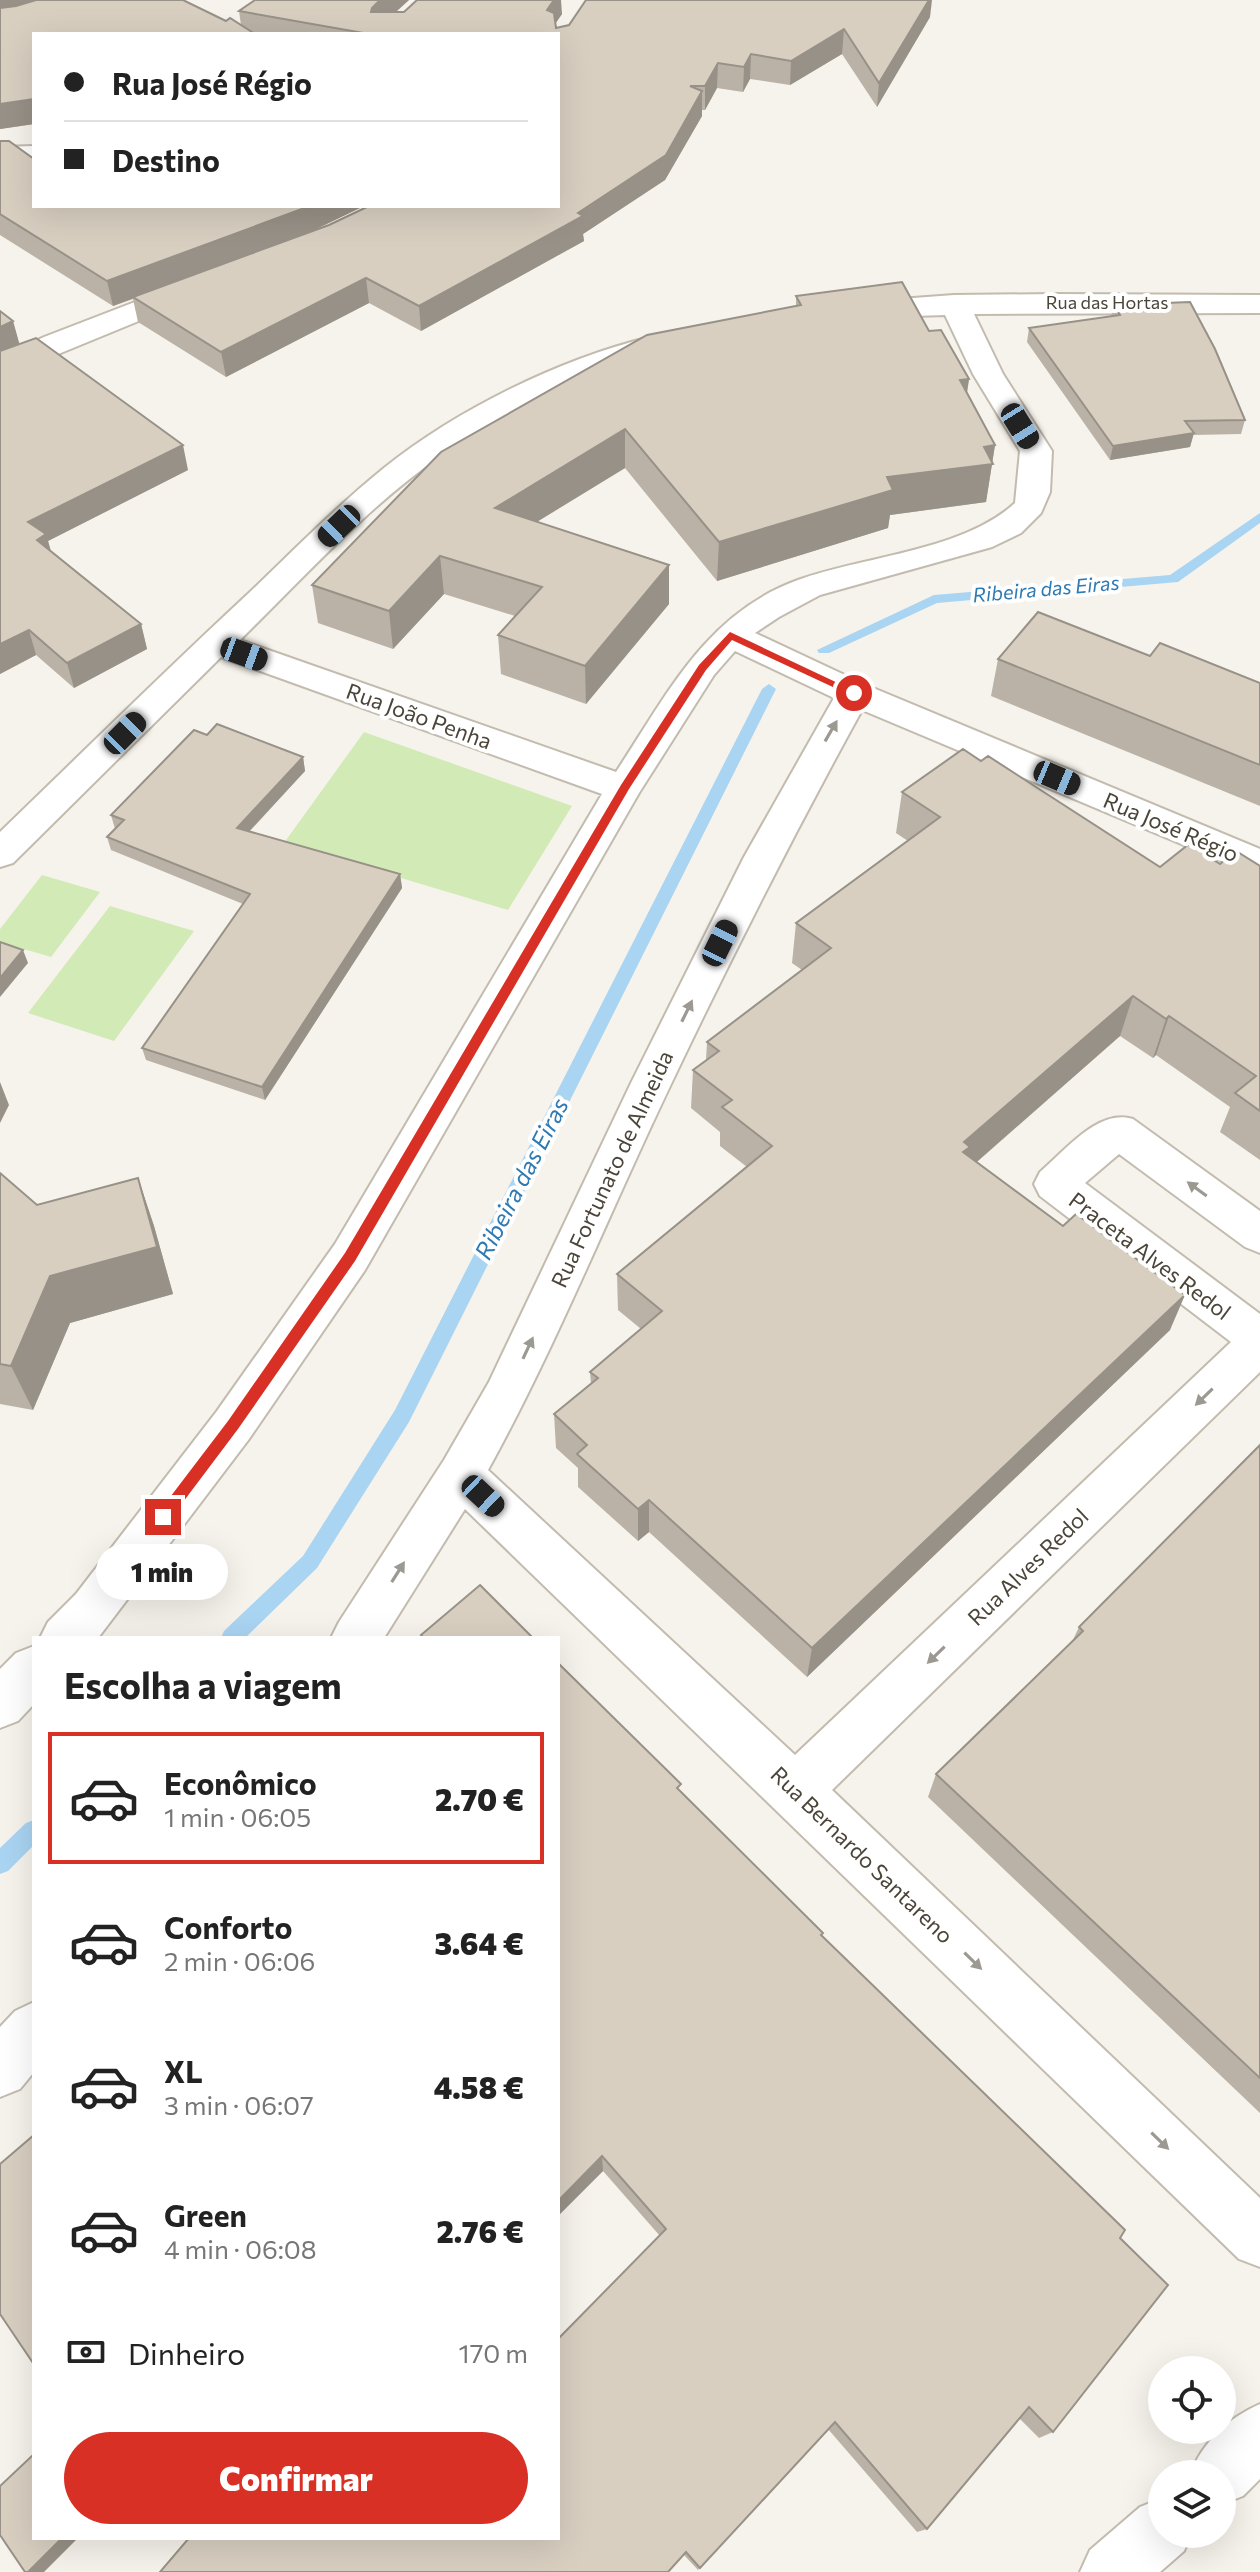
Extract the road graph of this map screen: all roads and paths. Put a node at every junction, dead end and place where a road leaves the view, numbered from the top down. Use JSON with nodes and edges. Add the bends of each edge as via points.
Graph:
{"nodes":[{"id":1,"x":32,"y":154,"type":"edge"},
{"id":2,"x":0,"y":155,"type":"edge"},
{"id":3,"x":218,"y":279,"type":"edge"},
{"id":4,"x":954,"y":304,"type":"junction"},
{"id":5,"x":1260,"y":304,"type":"edge"},
{"id":6,"x":827,"y":310,"type":"edge"},
{"id":7,"x":681,"y":338,"type":"edge"},
{"id":8,"x":0,"y":369,"type":"edge"},
{"id":9,"x":730,"y":635,"type":"junction"},
{"id":10,"x":215,"y":643,"type":"junction"},
{"id":11,"x":854,"y":693,"type":"junction"},
{"id":12,"x":624,"y":788,"type":"junction"},
{"id":13,"x":0,"y":854,"type":"edge"},
{"id":14,"x":1260,"y":864,"type":"edge"},
{"id":15,"x":1260,"y":1235,"type":"edge"},
{"id":16,"x":1260,"y":1341,"type":"edge"},
{"id":17,"x":461,"y":1475,"type":"junction"},
{"id":18,"x":67,"y":1636,"type":"edge"},
{"id":19,"x":357,"y":1636,"type":"edge"},
{"id":20,"x":32,"y":1671,"type":"edge"},
{"id":21,"x":0,"y":1704,"type":"edge"},
{"id":22,"x":795,"y":1790,"type":"junction"},
{"id":23,"x":32,"y":2032,"type":"edge"},
{"id":24,"x":0,"y":2069,"type":"edge"},
{"id":25,"x":1260,"y":2238,"type":"edge"},
{"id":26,"x":1260,"y":2435,"type":"edge"},
{"id":27,"x":1235,"y":2460,"type":"edge"},
{"id":28,"x":1148,"y":2541,"type":"edge"},
{"id":29,"x":1112,"y":2572,"type":"edge"}],
"edges":[{"from":1,"to":2,"type":"street"},
{"from":3,"to":8,"type":"street"},
{"from":4,"to":5,"type":"street","name":"Rua das Hortas"},
{"from":4,"to":6,"type":"street","name":"Rua das Hortas"},
{"from":4,"to":9,"type":"street","via":[[988,374],[1036,451],[1030,506],[1009,526],[980,540],[808,588]]},
{"from":7,"to":10,"type":"street","via":[[570,374],[504,404],[437,444],[380,487]]},
{"from":9,"to":11,"type":"street","name":"Rua José Régio"},
{"from":9,"to":12,"type":"street","via":[[702,667]]},
{"from":10,"to":12,"type":"street","name":"Rua João Penha"},
{"from":10,"to":13,"type":"street"},
{"from":11,"to":14,"type":"street","name":"Rua José Régio"},
{"from":17,"to":11,"type":"street","name":"Rua Fortunato de Almeida","one_way":true,"via":[[506,1395],[755,871]]},
{"from":12,"to":18,"type":"street","via":[[350,1257],[233,1425],[93,1610]]},
{"from":15,"to":16,"type":"street","name":"Praceta Alves Redol","one_way":true,"via":[[1118,1131],[1055,1184]]},
{"from":16,"to":22,"type":"street","name":"Rua Alves Redol","one_way":true},
{"from":19,"to":17,"type":"street","name":"Rua Fortunato de Almeida","one_way":true},
{"from":17,"to":22,"type":"street","name":"Rua Bernardo Santareno"},
{"from":20,"to":21,"type":"street"},
{"from":22,"to":25,"type":"street","name":"Rua Bernardo Santareno","one_way":true},
{"from":23,"to":24,"type":"street"},
{"from":26,"to":27,"type":"street"},
{"from":28,"to":29,"type":"street"}]}
